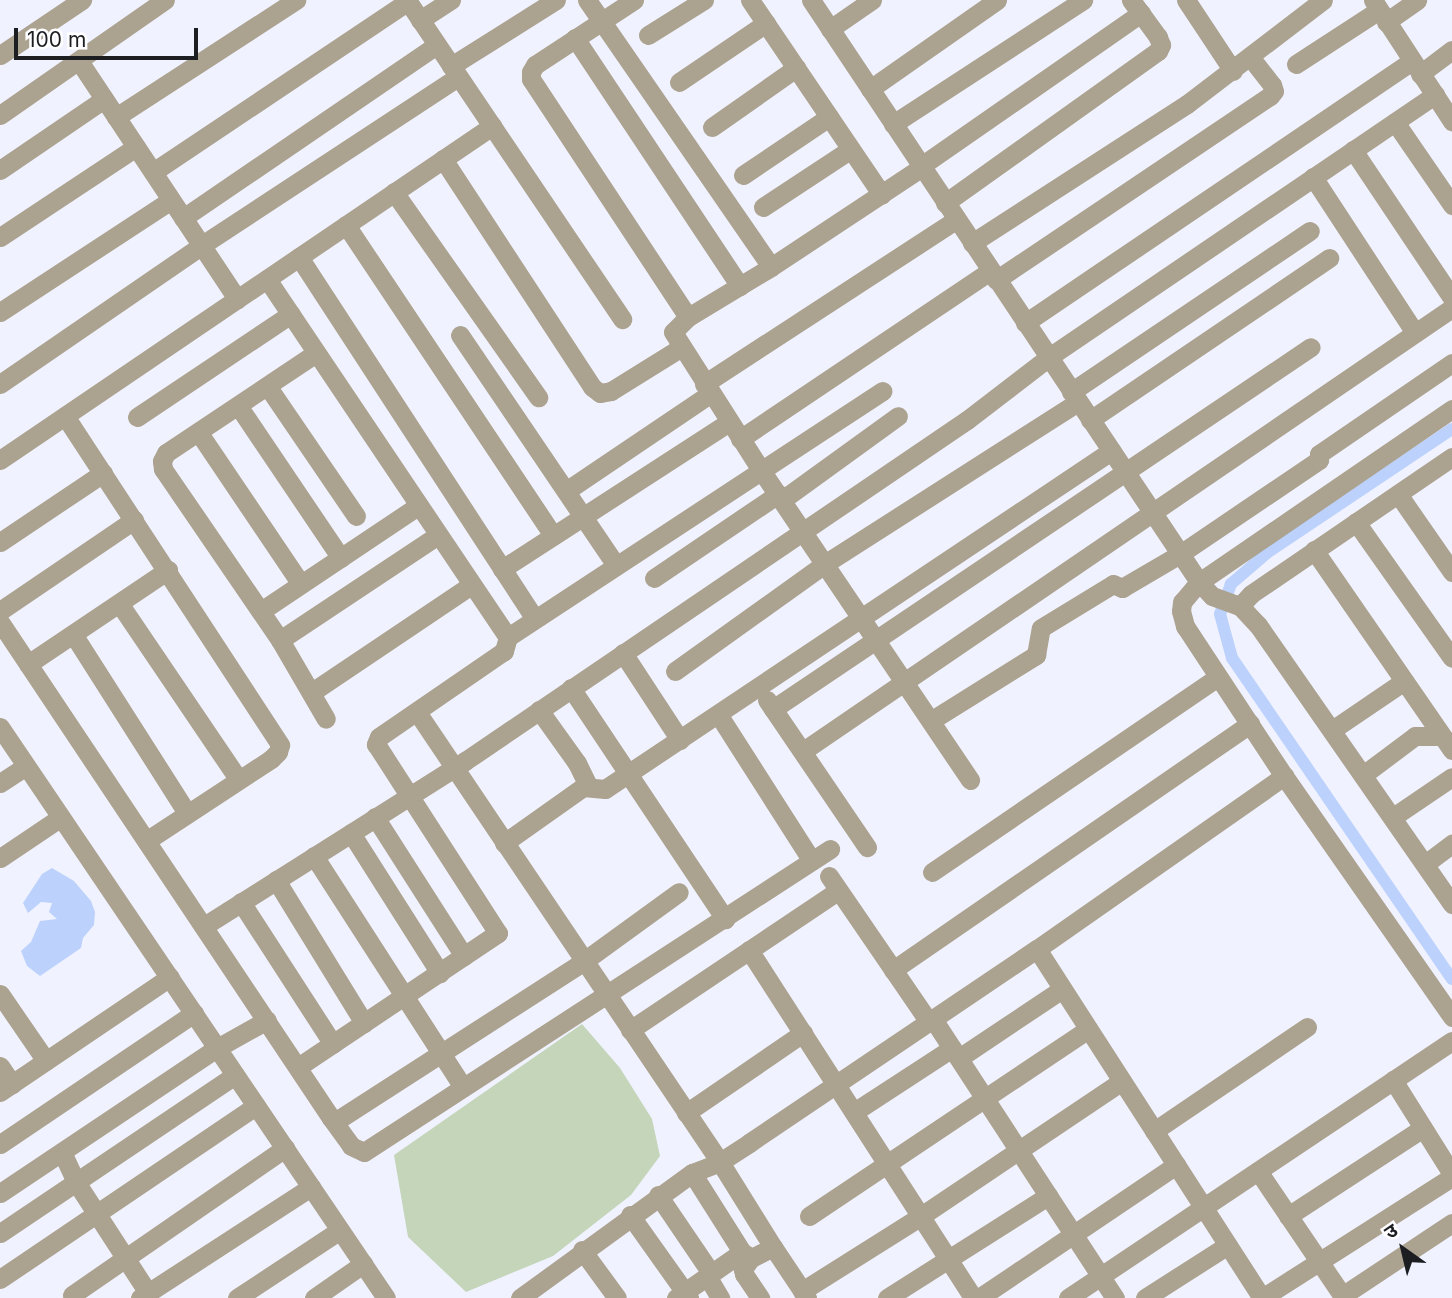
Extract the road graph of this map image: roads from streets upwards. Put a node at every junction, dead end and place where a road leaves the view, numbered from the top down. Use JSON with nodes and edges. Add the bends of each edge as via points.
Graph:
{"nodes":[{"id":1,"x":82,"y":0,"type":"edge"},
{"id":2,"x":165,"y":0,"type":"edge"},
{"id":3,"x":296,"y":0,"type":"edge"},
{"id":4,"x":451,"y":0,"type":"edge"},
{"id":5,"x":556,"y":0,"type":"edge"},
{"id":6,"x":587,"y":0,"type":"edge"},
{"id":7,"x":634,"y":0,"type":"edge"},
{"id":8,"x":704,"y":0,"type":"edge"},
{"id":9,"x":750,"y":0,"type":"edge"},
{"id":10,"x":873,"y":0,"type":"edge"},
{"id":11,"x":997,"y":0,"type":"edge"},
{"id":12,"x":1083,"y":0,"type":"edge"},
{"id":13,"x":1186,"y":0,"type":"edge"},
{"id":14,"x":1323,"y":0,"type":"edge"},
{"id":15,"x":1417,"y":0,"type":"edge"},
{"id":16,"x":407,"y":1,"type":"edge"},
{"id":17,"x":816,"y":2,"type":"edge"},
{"id":18,"x":1136,"y":7,"type":"edge"},
{"id":19,"x":1379,"y":10,"type":"edge"},
{"id":20,"x":420,"y":20,"type":"junction"},
{"id":21,"x":602,"y":22,"type":"junction"},
{"id":22,"x":766,"y":23,"type":"junction"},
{"id":23,"x":830,"y":29,"type":"junction"},
{"id":24,"x":648,"y":35,"type":"dead end"},
{"id":25,"x":575,"y":38,"type":"junction"},
{"id":26,"x":437,"y":45,"type":"junction"},
{"id":27,"x":3,"y":46,"type":"edge"},
{"id":28,"x":1452,"y":50,"type":"edge"},
{"id":29,"x":1251,"y":58,"type":"junction"},
{"id":30,"x":79,"y":61,"type":"junction"},
{"id":31,"x":1296,"y":64,"type":"dead end"},
{"id":32,"x":1416,"y":67,"type":"junction"},
{"id":33,"x":796,"y":68,"type":"junction"},
{"id":34,"x":455,"y":71,"type":"junction"},
{"id":35,"x":1233,"y":71,"type":"junction"},
{"id":36,"x":679,"y":82,"type":"dead end"},
{"id":37,"x":870,"y":89,"type":"junction"},
{"id":38,"x":1435,"y":95,"type":"junction"},
{"id":39,"x":104,"y":99,"type":"junction"},
{"id":40,"x":0,"y":115,"type":"edge"},
{"id":41,"x":116,"y":117,"type":"junction"},
{"id":42,"x":829,"y":117,"type":"junction"},
{"id":43,"x":1452,"y":120,"type":"edge"},
{"id":44,"x":1395,"y":122,"type":"junction"},
{"id":45,"x":893,"y":124,"type":"junction"},
{"id":46,"x":492,"y":126,"type":"junction"},
{"id":47,"x":712,"y":127,"type":"dead end"},
{"id":48,"x":136,"y":147,"type":"junction"},
{"id":49,"x":851,"y":149,"type":"junction"},
{"id":50,"x":1353,"y":150,"type":"junction"},
{"id":51,"x":443,"y":159,"type":"junction"},
{"id":52,"x":922,"y":167,"type":"junction"},
{"id":53,"x":0,"y":170,"type":"edge"},
{"id":54,"x":153,"y":172,"type":"junction"},
{"id":55,"x":743,"y":175,"type":"dead end"},
{"id":56,"x":1312,"y":177,"type":"junction"},
{"id":57,"x":394,"y":192,"type":"junction"},
{"id":58,"x":882,"y":195,"type":"junction"},
{"id":59,"x":171,"y":200,"type":"junction"},
{"id":60,"x":945,"y":203,"type":"junction"},
{"id":61,"x":1452,"y":205,"type":"edge"},
{"id":62,"x":763,"y":207,"type":"dead end"},
{"id":63,"x":183,"y":218,"type":"junction"},
{"id":64,"x":956,"y":220,"type":"junction"},
{"id":65,"x":346,"y":225,"type":"junction"},
{"id":66,"x":1310,"y":231,"type":"dead end"},
{"id":67,"x":0,"y":237,"type":"edge"},
{"id":68,"x":972,"y":243,"type":"junction"},
{"id":69,"x":202,"y":245,"type":"junction"},
{"id":70,"x":299,"y":257,"type":"junction"},
{"id":71,"x":1329,"y":258,"type":"dead end"},
{"id":72,"x":771,"y":267,"type":"junction"},
{"id":73,"x":993,"y":275,"type":"junction"},
{"id":74,"x":267,"y":279,"type":"junction"},
{"id":75,"x":740,"y":286,"type":"junction"},
{"id":76,"x":1452,"y":298,"type":"edge"},
{"id":77,"x":237,"y":299,"type":"junction"},
{"id":78,"x":1452,"y":308,"type":"edge"},
{"id":79,"x":0,"y":312,"type":"edge"},
{"id":80,"x":290,"y":314,"type":"junction"},
{"id":81,"x":688,"y":317,"type":"junction"},
{"id":82,"x":622,"y":319,"type":"dead end"},
{"id":83,"x":1025,"y":323,"type":"junction"},
{"id":84,"x":1415,"y":333,"type":"junction"},
{"id":85,"x":460,"y":335,"type":"dead end"},
{"id":86,"x":1311,"y":347,"type":"dead end"},
{"id":87,"x":680,"y":348,"type":"junction"},
{"id":88,"x":316,"y":353,"type":"junction"},
{"id":89,"x":1049,"y":357,"type":"junction"},
{"id":90,"x":1452,"y":363,"type":"edge"},
{"id":91,"x":0,"y":384,"type":"edge"},
{"id":92,"x":268,"y":387,"type":"junction"},
{"id":93,"x":707,"y":389,"type":"junction"},
{"id":94,"x":883,"y":391,"type":"dead end"},
{"id":95,"x":538,"y":397,"type":"dead end"},
{"id":96,"x":1075,"y":397,"type":"junction"},
{"id":97,"x":239,"y":407,"type":"junction"},
{"id":98,"x":1452,"y":409,"type":"edge"},
{"id":99,"x":65,"y":416,"type":"junction"},
{"id":100,"x":898,"y":416,"type":"dead end"},
{"id":101,"x":137,"y":417,"type":"dead end"},
{"id":102,"x":1090,"y":420,"type":"junction"},
{"id":103,"x":729,"y":422,"type":"junction"},
{"id":104,"x":199,"y":433,"type":"junction"},
{"id":105,"x":740,"y":439,"type":"junction"},
{"id":106,"x":1111,"y":451,"type":"junction"},
{"id":107,"x":1452,"y":457,"type":"edge"},
{"id":108,"x":0,"y":460,"type":"edge"},
{"id":109,"x":761,"y":470,"type":"junction"},
{"id":110,"x":103,"y":473,"type":"junction"},
{"id":111,"x":1125,"y":473,"type":"junction"},
{"id":112,"x":566,"y":491,"type":"junction"},
{"id":113,"x":1398,"y":494,"type":"junction"},
{"id":114,"x":780,"y":497,"type":"junction"},
{"id":115,"x":418,"y":506,"type":"junction"},
{"id":116,"x":1153,"y":513,"type":"junction"},
{"id":117,"x":356,"y":516,"type":"dead end"},
{"id":118,"x":584,"y":518,"type":"junction"},
{"id":119,"x":134,"y":520,"type":"junction"},
{"id":120,"x":1356,"y":522,"type":"junction"},
{"id":121,"x":804,"y":530,"type":"junction"},
{"id":122,"x":438,"y":535,"type":"junction"},
{"id":123,"x":553,"y":535,"type":"junction"},
{"id":124,"x":0,"y":542,"type":"edge"},
{"id":125,"x":1314,"y":550,"type":"junction"},
{"id":126,"x":1180,"y":554,"type":"junction"},
{"id":127,"x":341,"y":558,"type":"junction"},
{"id":128,"x":826,"y":563,"type":"junction"},
{"id":129,"x":617,"y":565,"type":"junction"},
{"id":130,"x":502,"y":569,"type":"junction"},
{"id":131,"x":168,"y":570,"type":"junction"},
{"id":132,"x":1452,"y":572,"type":"edge"},
{"id":133,"x":654,"y":578,"type":"dead end"},
{"id":134,"x":301,"y":584,"type":"junction"},
{"id":135,"x":471,"y":585,"type":"junction"},
{"id":136,"x":1206,"y":589,"type":"junction"},
{"id":137,"x":119,"y":603,"type":"junction"},
{"id":138,"x":1238,"y":605,"type":"junction"},
{"id":139,"x":0,"y":611,"type":"edge"},
{"id":140,"x":261,"y":611,"type":"junction"},
{"id":141,"x":862,"y":618,"type":"junction"},
{"id":142,"x":535,"y":619,"type":"junction"},
{"id":143,"x":0,"y":622,"type":"edge"},
{"id":144,"x":73,"y":634,"type":"junction"},
{"id":145,"x":508,"y":637,"type":"junction"},
{"id":146,"x":280,"y":640,"type":"junction"},
{"id":147,"x":877,"y":641,"type":"junction"},
{"id":148,"x":623,"y":653,"type":"junction"},
{"id":149,"x":1452,"y":658,"type":"edge"},
{"id":150,"x":28,"y":664,"type":"junction"},
{"id":151,"x":675,"y":671,"type":"dead end"},
{"id":152,"x":1218,"y":677,"type":"junction"},
{"id":153,"x":1404,"y":681,"type":"junction"},
{"id":154,"x":904,"y":683,"type":"junction"},
{"id":155,"x":571,"y":688,"type":"junction"},
{"id":156,"x":758,"y":688,"type":"junction"},
{"id":157,"x":312,"y":692,"type":"junction"},
{"id":158,"x":774,"y":709,"type":"junction"},
{"id":159,"x":539,"y":710,"type":"junction"},
{"id":160,"x":417,"y":712,"type":"junction"},
{"id":161,"x":718,"y":714,"type":"junction"},
{"id":162,"x":326,"y":719,"type":"dead end"},
{"id":163,"x":932,"y":720,"type":"junction"},
{"id":164,"x":1250,"y":724,"type":"junction"},
{"id":165,"x":0,"y":727,"type":"edge"},
{"id":166,"x":1332,"y":730,"type":"junction"},
{"id":167,"x":1446,"y":734,"type":"edge"},
{"id":168,"x":680,"y":740,"type":"junction"},
{"id":169,"x":803,"y":751,"type":"junction"},
{"id":170,"x":26,"y":766,"type":"junction"},
{"id":171,"x":453,"y":768,"type":"junction"},
{"id":172,"x":629,"y":774,"type":"junction"},
{"id":173,"x":1363,"y":775,"type":"junction"},
{"id":174,"x":1284,"y":776,"type":"junction"},
{"id":175,"x":1452,"y":777,"type":"edge"},
{"id":176,"x":238,"y":779,"type":"junction"},
{"id":177,"x":970,"y":780,"type":"dead end"},
{"id":178,"x":0,"y":783,"type":"edge"},
{"id":179,"x":588,"y":786,"type":"junction"},
{"id":180,"x":409,"y":796,"type":"junction"},
{"id":181,"x":187,"y":813,"type":"junction"},
{"id":182,"x":61,"y":817,"type":"junction"},
{"id":183,"x":375,"y":817,"type":"junction"},
{"id":184,"x":1393,"y":817,"type":"junction"},
{"id":185,"x":351,"y":833,"type":"junction"},
{"id":186,"x":146,"y":841,"type":"junction"},
{"id":187,"x":504,"y":843,"type":"junction"},
{"id":188,"x":1452,"y":844,"type":"edge"},
{"id":189,"x":867,"y":847,"type":"dead end"},
{"id":190,"x":830,"y":849,"type":"dead end"},
{"id":191,"x":314,"y":856,"type":"junction"},
{"id":192,"x":0,"y":858,"type":"edge"},
{"id":193,"x":812,"y":862,"type":"junction"},
{"id":194,"x":1425,"y":863,"type":"junction"},
{"id":195,"x":932,"y":872,"type":"dead end"},
{"id":196,"x":276,"y":880,"type":"junction"},
{"id":197,"x":679,"y":892,"type":"dead end"},
{"id":198,"x":1451,"y":901,"type":"edge"},
{"id":199,"x":241,"y":902,"type":"junction"},
{"id":200,"x":725,"y":919,"type":"junction"},
{"id":201,"x":204,"y":926,"type":"junction"},
{"id":202,"x":1037,"y":949,"type":"junction"},
{"id":203,"x":749,"y":950,"type":"junction"},
{"id":204,"x":464,"y":956,"type":"junction"},
{"id":205,"x":584,"y":961,"type":"junction"},
{"id":206,"x":892,"y":970,"type":"junction"},
{"id":207,"x":440,"y":973,"type":"junction"},
{"id":208,"x":170,"y":977,"type":"junction"},
{"id":209,"x":1062,"y":989,"type":"junction"},
{"id":210,"x":605,"y":992,"type":"junction"},
{"id":211,"x":0,"y":994,"type":"edge"},
{"id":212,"x":404,"y":997,"type":"junction"},
{"id":213,"x":194,"y":1013,"type":"junction"},
{"id":214,"x":1452,"y":1017,"type":"edge"},
{"id":215,"x":267,"y":1020,"type":"junction"},
{"id":216,"x":931,"y":1021,"type":"junction"},
{"id":217,"x":364,"y":1023,"type":"junction"},
{"id":218,"x":1307,"y":1027,"type":"dead end"},
{"id":219,"x":1088,"y":1029,"type":"junction"},
{"id":220,"x":631,"y":1030,"type":"junction"},
{"id":221,"x":803,"y":1033,"type":"junction"},
{"id":222,"x":1452,"y":1041,"type":"edge"},
{"id":223,"x":332,"y":1044,"type":"junction"},
{"id":224,"x":217,"y":1048,"type":"junction"},
{"id":225,"x":955,"y":1053,"type":"junction"},
{"id":226,"x":441,"y":1054,"type":"junction"},
{"id":227,"x":46,"y":1061,"type":"junction"},
{"id":228,"x":0,"y":1066,"type":"edge"},
{"id":229,"x":298,"y":1067,"type":"junction"},
{"id":230,"x":235,"y":1075,"type":"junction"},
{"id":231,"x":1393,"y":1080,"type":"junction"},
{"id":232,"x":1122,"y":1081,"type":"junction"},
{"id":233,"x":836,"y":1084,"type":"junction"},
{"id":234,"x":463,"y":1087,"type":"junction"},
{"id":235,"x":6,"y":1088,"type":"edge"},
{"id":236,"x":985,"y":1097,"type":"junction"},
{"id":237,"x":256,"y":1106,"type":"junction"},
{"id":238,"x":854,"y":1112,"type":"junction"},
{"id":239,"x":686,"y":1113,"type":"junction"},
{"id":240,"x":331,"y":1118,"type":"junction"},
{"id":241,"x":1423,"y":1128,"type":"junction"},
{"id":242,"x":1154,"y":1131,"type":"junction"},
{"id":243,"x":2,"y":1138,"type":"edge"},
{"id":244,"x":285,"y":1148,"type":"junction"},
{"id":245,"x":1018,"y":1150,"type":"junction"},
{"id":246,"x":62,"y":1152,"type":"junction"},
{"id":247,"x":720,"y":1162,"type":"junction"},
{"id":248,"x":886,"y":1162,"type":"junction"},
{"id":249,"x":1176,"y":1166,"type":"junction"},
{"id":250,"x":1258,"y":1171,"type":"junction"},
{"id":251,"x":692,"y":1173,"type":"junction"},
{"id":252,"x":1452,"y":1176,"type":"edge"},
{"id":253,"x":76,"y":1182,"type":"junction"},
{"id":254,"x":312,"y":1187,"type":"junction"},
{"id":255,"x":0,"y":1193,"type":"edge"},
{"id":256,"x":658,"y":1195,"type":"junction"},
{"id":257,"x":1048,"y":1196,"type":"junction"},
{"id":258,"x":1204,"y":1208,"type":"junction"},
{"id":259,"x":96,"y":1214,"type":"junction"},
{"id":260,"x":630,"y":1215,"type":"junction"},
{"id":261,"x":809,"y":1216,"type":"dead end"},
{"id":262,"x":921,"y":1216,"type":"junction"},
{"id":263,"x":1289,"y":1216,"type":"junction"},
{"id":264,"x":1452,"y":1223,"type":"edge"},
{"id":265,"x":340,"y":1230,"type":"junction"},
{"id":266,"x":0,"y":1233,"type":"edge"},
{"id":267,"x":1073,"y":1234,"type":"junction"},
{"id":268,"x":1228,"y":1245,"type":"junction"},
{"id":269,"x":773,"y":1247,"type":"junction"},
{"id":270,"x":582,"y":1250,"type":"junction"},
{"id":271,"x":746,"y":1255,"type":"junction"},
{"id":272,"x":126,"y":1258,"type":"junction"},
{"id":273,"x":948,"y":1259,"type":"junction"},
{"id":274,"x":1320,"y":1261,"type":"junction"},
{"id":275,"x":363,"y":1264,"type":"junction"},
{"id":276,"x":709,"y":1275,"type":"junction"},
{"id":277,"x":1101,"y":1276,"type":"junction"},
{"id":278,"x":0,"y":1279,"type":"edge"},
{"id":279,"x":805,"y":1294,"type":"edge"},
{"id":280,"x":144,"y":1295,"type":"edge"},
{"id":281,"x":72,"y":1296,"type":"dead end"},
{"id":282,"x":683,"y":1296,"type":"edge"},
{"id":283,"x":1343,"y":1297,"type":"edge"},
{"id":284,"x":237,"y":1298,"type":"edge"},
{"id":285,"x":314,"y":1298,"type":"edge"},
{"id":286,"x":386,"y":1298,"type":"edge"},
{"id":287,"x":520,"y":1298,"type":"edge"},
{"id":288,"x":617,"y":1298,"type":"edge"},
{"id":289,"x":720,"y":1298,"type":"edge"},
{"id":290,"x":760,"y":1298,"type":"edge"},
{"id":291,"x":887,"y":1298,"type":"edge"},
{"id":292,"x":973,"y":1298,"type":"edge"},
{"id":293,"x":979,"y":1298,"type":"edge"},
{"id":294,"x":1068,"y":1298,"type":"edge"},
{"id":295,"x":1115,"y":1298,"type":"edge"},
{"id":296,"x":1145,"y":1298,"type":"edge"},
{"id":297,"x":1262,"y":1298,"type":"edge"}],
"edges":[{"from":1,"to":27,"type":"street"},
{"from":2,"to":30,"type":"street"},
{"from":3,"to":41,"type":"street"},
{"from":4,"to":20,"type":"street"},
{"from":5,"to":34,"type":"street"},
{"from":6,"to":21,"type":"street"},
{"from":7,"to":21,"type":"street"},
{"from":8,"to":24,"type":"street"},
{"from":9,"to":22,"type":"street"},
{"from":10,"to":23,"type":"street"},
{"from":11,"to":37,"type":"street"},
{"from":12,"to":45,"type":"street"},
{"from":13,"to":35,"type":"street"},
{"from":14,"to":29,"type":"street"},
{"from":15,"to":19,"type":"street"},
{"from":16,"to":20,"type":"street"},
{"from":16,"to":54,"type":"street"},
{"from":17,"to":23,"type":"street"},
{"from":18,"to":52,"type":"street"},
{"from":18,"to":60,"type":"street","via":[[1158,37],[1158,51]]},
{"from":19,"to":31,"type":"street"},
{"from":19,"to":32,"type":"street"},
{"from":20,"to":26,"type":"street"},
{"from":21,"to":25,"type":"street"},
{"from":21,"to":72,"type":"street"},
{"from":22,"to":33,"type":"street"},
{"from":22,"to":36,"type":"street"},
{"from":23,"to":37,"type":"street"},
{"from":25,"to":75,"type":"street"},
{"from":25,"to":81,"type":"street","via":[[535,65],[531,79]]},
{"from":26,"to":34,"type":"street"},
{"from":26,"to":63,"type":"street"},
{"from":28,"to":32,"type":"street"},
{"from":29,"to":35,"type":"street"},
{"from":29,"to":73,"type":"street","via":[[1272,85],[1270,96]]},
{"from":30,"to":39,"type":"street"},
{"from":30,"to":40,"type":"street"},
{"from":32,"to":38,"type":"street"},
{"from":32,"to":83,"type":"street"},
{"from":33,"to":42,"type":"street"},
{"from":33,"to":47,"type":"street"},
{"from":34,"to":46,"type":"street"},
{"from":34,"to":69,"type":"street"},
{"from":35,"to":68,"type":"street"},
{"from":37,"to":45,"type":"street"},
{"from":38,"to":43,"type":"street"},
{"from":38,"to":44,"type":"street"},
{"from":39,"to":41,"type":"street"},
{"from":39,"to":53,"type":"street"},
{"from":41,"to":48,"type":"street"},
{"from":42,"to":49,"type":"street"},
{"from":42,"to":55,"type":"street"},
{"from":44,"to":50,"type":"street"},
{"from":44,"to":61,"type":"street"},
{"from":45,"to":52,"type":"street"},
{"from":46,"to":51,"type":"street"},
{"from":46,"to":82,"type":"street"},
{"from":48,"to":54,"type":"street"},
{"from":48,"to":67,"type":"street"},
{"from":49,"to":58,"type":"street"},
{"from":49,"to":62,"type":"street"},
{"from":50,"to":56,"type":"street"},
{"from":50,"to":76,"type":"street"},
{"from":51,"to":57,"type":"street"},
{"from":51,"to":87,"type":"street","via":[[592,387],[600,393],[611,391]]},
{"from":52,"to":58,"type":"street"},
{"from":52,"to":60,"type":"street"},
{"from":54,"to":59,"type":"street"},
{"from":56,"to":84,"type":"street"},
{"from":56,"to":89,"type":"street"},
{"from":57,"to":65,"type":"street"},
{"from":57,"to":95,"type":"street"},
{"from":58,"to":72,"type":"street"},
{"from":59,"to":63,"type":"street"},
{"from":59,"to":79,"type":"street"},
{"from":60,"to":64,"type":"street"},
{"from":63,"to":69,"type":"street"},
{"from":64,"to":68,"type":"street"},
{"from":64,"to":93,"type":"street"},
{"from":65,"to":70,"type":"street"},
{"from":65,"to":123,"type":"street"},
{"from":66,"to":96,"type":"street"},
{"from":68,"to":73,"type":"street"},
{"from":69,"to":77,"type":"street"},
{"from":69,"to":91,"type":"street"},
{"from":70,"to":74,"type":"street"},
{"from":70,"to":130,"type":"street"},
{"from":71,"to":102,"type":"street"},
{"from":72,"to":75,"type":"street"},
{"from":73,"to":83,"type":"street"},
{"from":73,"to":105,"type":"street"},
{"from":74,"to":77,"type":"street"},
{"from":74,"to":80,"type":"street"},
{"from":75,"to":81,"type":"street"},
{"from":77,"to":99,"type":"street"},
{"from":78,"to":84,"type":"street"},
{"from":80,"to":88,"type":"street"},
{"from":80,"to":101,"type":"street"},
{"from":81,"to":87,"type":"street","via":[[673,332]]},
{"from":83,"to":89,"type":"street"},
{"from":84,"to":116,"type":"street"},
{"from":85,"to":112,"type":"street"},
{"from":86,"to":111,"type":"street"},
{"from":87,"to":93,"type":"street"},
{"from":88,"to":92,"type":"street"},
{"from":88,"to":115,"type":"street"},
{"from":89,"to":96,"type":"street"},
{"from":89,"to":121,"type":"street","via":[[1012,388]]},
{"from":90,"to":126,"type":"street"},
{"from":92,"to":97,"type":"street"},
{"from":92,"to":117,"type":"street"},
{"from":93,"to":103,"type":"street"},
{"from":93,"to":112,"type":"street"},
{"from":94,"to":109,"type":"street"},
{"from":96,"to":102,"type":"street"},
{"from":96,"to":128,"type":"street"},
{"from":97,"to":104,"type":"street"},
{"from":97,"to":127,"type":"street"},
{"from":98,"to":136,"type":"street"},
{"from":99,"to":108,"type":"street"},
{"from":99,"to":110,"type":"street"},
{"from":100,"to":114,"type":"street"},
{"from":102,"to":106,"type":"street"},
{"from":103,"to":105,"type":"street"},
{"from":103,"to":118,"type":"street"},
{"from":104,"to":134,"type":"street"},
{"from":104,"to":140,"type":"street","via":[[166,453],[163,469]]},
{"from":105,"to":109,"type":"street"},
{"from":106,"to":111,"type":"street"},
{"from":106,"to":141,"type":"street"},
{"from":107,"to":113,"type":"street"},
{"from":109,"to":114,"type":"street"},
{"from":109,"to":129,"type":"street"},
{"from":110,"to":119,"type":"street"},
{"from":110,"to":124,"type":"street"},
{"from":111,"to":116,"type":"street"},
{"from":111,"to":147,"type":"street"},
{"from":112,"to":118,"type":"street"},
{"from":113,"to":120,"type":"street"},
{"from":113,"to":132,"type":"street"},
{"from":114,"to":121,"type":"street"},
{"from":114,"to":133,"type":"street"},
{"from":115,"to":122,"type":"street"},
{"from":115,"to":127,"type":"street"},
{"from":116,"to":126,"type":"street"},
{"from":116,"to":154,"type":"street"},
{"from":118,"to":123,"type":"street"},
{"from":118,"to":129,"type":"street"},
{"from":119,"to":131,"type":"street"},
{"from":119,"to":139,"type":"street"},
{"from":120,"to":125,"type":"street"},
{"from":120,"to":149,"type":"street"},
{"from":121,"to":128,"type":"street"},
{"from":121,"to":148,"type":"street"},
{"from":122,"to":135,"type":"street"},
{"from":122,"to":146,"type":"street"},
{"from":123,"to":130,"type":"street"},
{"from":125,"to":138,"type":"street"},
{"from":125,"to":153,"type":"street"},
{"from":126,"to":136,"type":"street"},
{"from":126,"to":163,"type":"street","via":[[1122,587],[1113,584],[1041,628],[1036,655]]},
{"from":127,"to":134,"type":"street"},
{"from":128,"to":141,"type":"street"},
{"from":128,"to":151,"type":"street"},
{"from":129,"to":142,"type":"street"},
{"from":130,"to":142,"type":"street"},
{"from":131,"to":137,"type":"street"},
{"from":131,"to":176,"type":"street","via":[[279,738],[278,752]]},
{"from":134,"to":140,"type":"street"},
{"from":135,"to":145,"type":"street"},
{"from":135,"to":157,"type":"street"},
{"from":136,"to":138,"type":"street"},
{"from":136,"to":152,"type":"street","via":[[1182,602],[1181,611],[1185,626]]},
{"from":137,"to":144,"type":"street"},
{"from":137,"to":176,"type":"street"},
{"from":138,"to":166,"type":"street","via":[[1258,625]]},
{"from":140,"to":146,"type":"street"},
{"from":141,"to":147,"type":"street"},
{"from":141,"to":156,"type":"street"},
{"from":142,"to":145,"type":"street"},
{"from":143,"to":150,"type":"street"},
{"from":144,"to":150,"type":"street"},
{"from":144,"to":181,"type":"street"},
{"from":145,"to":160,"type":"street","via":[[503,651]]},
{"from":146,"to":157,"type":"street"},
{"from":147,"to":154,"type":"street"},
{"from":147,"to":158,"type":"street"},
{"from":148,"to":155,"type":"street"},
{"from":148,"to":168,"type":"street"},
{"from":150,"to":186,"type":"street"},
{"from":152,"to":164,"type":"street"},
{"from":152,"to":195,"type":"street"},
{"from":153,"to":166,"type":"street"},
{"from":153,"to":167,"type":"street"},
{"from":154,"to":163,"type":"street"},
{"from":154,"to":169,"type":"street"},
{"from":155,"to":159,"type":"street"},
{"from":155,"to":172,"type":"street"},
{"from":156,"to":158,"type":"street"},
{"from":156,"to":161,"type":"street"},
{"from":157,"to":162,"type":"street"},
{"from":158,"to":169,"type":"street"},
{"from":159,"to":171,"type":"street"},
{"from":159,"to":179,"type":"street"},
{"from":160,"to":171,"type":"street"},
{"from":160,"to":180,"type":"street","via":[[379,737],[376,744]]},
{"from":161,"to":168,"type":"street"},
{"from":161,"to":193,"type":"street"},
{"from":163,"to":177,"type":"street"},
{"from":164,"to":174,"type":"street"},
{"from":164,"to":206,"type":"street"},
{"from":165,"to":170,"type":"street"},
{"from":166,"to":173,"type":"street"},
{"from":167,"to":173,"type":"street","via":[[1415,736]]},
{"from":168,"to":172,"type":"street"},
{"from":169,"to":189,"type":"street"},
{"from":170,"to":178,"type":"street"},
{"from":170,"to":182,"type":"street"},
{"from":171,"to":180,"type":"street"},
{"from":171,"to":187,"type":"street"},
{"from":172,"to":179,"type":"street","via":[[601,791]]},
{"from":172,"to":200,"type":"street"},
{"from":173,"to":184,"type":"street"},
{"from":174,"to":202,"type":"street"},
{"from":174,"to":214,"type":"street"},
{"from":175,"to":184,"type":"street"},
{"from":176,"to":181,"type":"street"},
{"from":179,"to":187,"type":"street"},
{"from":180,"to":183,"type":"street"},
{"from":180,"to":204,"type":"street","via":[[497,927],[494,938]]},
{"from":181,"to":186,"type":"street"},
{"from":182,"to":192,"type":"street"},
{"from":182,"to":208,"type":"street"},
{"from":183,"to":185,"type":"street"},
{"from":183,"to":204,"type":"street"},
{"from":184,"to":194,"type":"street"},
{"from":185,"to":191,"type":"street"},
{"from":185,"to":207,"type":"street"},
{"from":186,"to":201,"type":"street"},
{"from":187,"to":205,"type":"street"},
{"from":188,"to":194,"type":"street"},
{"from":190,"to":193,"type":"street"},
{"from":191,"to":196,"type":"street"},
{"from":191,"to":212,"type":"street"},
{"from":193,"to":200,"type":"street"},
{"from":194,"to":198,"type":"street"},
{"from":196,"to":199,"type":"street"},
{"from":196,"to":217,"type":"street"},
{"from":197,"to":205,"type":"street"},
{"from":199,"to":201,"type":"street"},
{"from":199,"to":223,"type":"street"},
{"from":200,"to":210,"type":"street"},
{"from":201,"to":215,"type":"street"},
{"from":202,"to":209,"type":"street"},
{"from":202,"to":216,"type":"street"},
{"from":203,"to":206,"type":"street","via":[[833,883]]},
{"from":203,"to":220,"type":"street"},
{"from":203,"to":221,"type":"street"},
{"from":204,"to":207,"type":"street"},
{"from":205,"to":210,"type":"street"},
{"from":205,"to":226,"type":"street"},
{"from":206,"to":216,"type":"street"},
{"from":207,"to":212,"type":"street"},
{"from":208,"to":213,"type":"street"},
{"from":208,"to":227,"type":"street"},
{"from":209,"to":219,"type":"street"},
{"from":209,"to":225,"type":"street"},
{"from":210,"to":220,"type":"street"},
{"from":210,"to":234,"type":"street"},
{"from":211,"to":227,"type":"street"},
{"from":212,"to":217,"type":"street"},
{"from":212,"to":226,"type":"street"},
{"from":213,"to":224,"type":"street"},
{"from":213,"to":243,"type":"street"},
{"from":215,"to":224,"type":"street"},
{"from":215,"to":229,"type":"street"},
{"from":216,"to":225,"type":"street"},
{"from":216,"to":233,"type":"street"},
{"from":217,"to":223,"type":"street"},
{"from":218,"to":242,"type":"street"},
{"from":219,"to":232,"type":"street"},
{"from":219,"to":236,"type":"street"},
{"from":220,"to":239,"type":"street"},
{"from":221,"to":233,"type":"street"},
{"from":221,"to":239,"type":"street"},
{"from":222,"to":231,"type":"street"},
{"from":223,"to":229,"type":"street"},
{"from":224,"to":230,"type":"street"},
{"from":224,"to":246,"type":"street"},
{"from":225,"to":236,"type":"street"},
{"from":225,"to":238,"type":"street"},
{"from":226,"to":234,"type":"street"},
{"from":226,"to":240,"type":"street","via":[[343,1119]]},
{"from":227,"to":235,"type":"street"},
{"from":228,"to":235,"type":"street"},
{"from":229,"to":240,"type":"street"},
{"from":230,"to":237,"type":"street"},
{"from":230,"to":253,"type":"street"},
{"from":231,"to":241,"type":"street"},
{"from":231,"to":250,"type":"street"},
{"from":232,"to":242,"type":"street"},
{"from":232,"to":245,"type":"street"},
{"from":233,"to":238,"type":"street"},
{"from":233,"to":247,"type":"street"},
{"from":234,"to":240,"type":"street","via":[[364,1152],[351,1146]]},
{"from":236,"to":245,"type":"street"},
{"from":236,"to":248,"type":"street"},
{"from":237,"to":244,"type":"street"},
{"from":237,"to":259,"type":"street"},
{"from":238,"to":248,"type":"street"},
{"from":239,"to":247,"type":"street"},
{"from":241,"to":252,"type":"street"},
{"from":241,"to":263,"type":"street"},
{"from":242,"to":249,"type":"street"},
{"from":244,"to":254,"type":"street"},
{"from":244,"to":272,"type":"street"},
{"from":245,"to":257,"type":"street"},
{"from":245,"to":262,"type":"street"},
{"from":246,"to":253,"type":"street"},
{"from":246,"to":255,"type":"street"},
{"from":247,"to":251,"type":"street"},
{"from":247,"to":269,"type":"street"},
{"from":248,"to":261,"type":"street"},
{"from":248,"to":262,"type":"street"},
{"from":249,"to":258,"type":"street"},
{"from":249,"to":267,"type":"street"},
{"from":250,"to":258,"type":"street"},
{"from":250,"to":263,"type":"street"},
{"from":251,"to":256,"type":"street"},
{"from":251,"to":271,"type":"street"},
{"from":252,"to":274,"type":"street"},
{"from":253,"to":259,"type":"street"},
{"from":253,"to":266,"type":"street"},
{"from":254,"to":265,"type":"street"},
{"from":254,"to":280,"type":"street"},
{"from":256,"to":260,"type":"street"},
{"from":256,"to":276,"type":"street"},
{"from":257,"to":267,"type":"street"},
{"from":257,"to":273,"type":"street"},
{"from":258,"to":268,"type":"street"},
{"from":258,"to":277,"type":"street"},
{"from":259,"to":272,"type":"street"},
{"from":259,"to":278,"type":"street"},
{"from":260,"to":270,"type":"street"},
{"from":260,"to":282,"type":"street"},
{"from":262,"to":273,"type":"street"},
{"from":262,"to":279,"type":"street"},
{"from":263,"to":274,"type":"street"},
{"from":264,"to":283,"type":"street"},
{"from":265,"to":275,"type":"street"},
{"from":265,"to":284,"type":"street"},
{"from":267,"to":277,"type":"street"},
{"from":267,"to":293,"type":"street"},
{"from":268,"to":296,"type":"street"},
{"from":268,"to":297,"type":"street"},
{"from":269,"to":271,"type":"street"},
{"from":269,"to":279,"type":"street"},
{"from":270,"to":287,"type":"street"},
{"from":270,"to":288,"type":"street"},
{"from":271,"to":276,"type":"street"},
{"from":271,"to":290,"type":"street","via":[[744,1274]]},
{"from":272,"to":280,"type":"street"},
{"from":272,"to":281,"type":"street"},
{"from":273,"to":291,"type":"street"},
{"from":273,"to":292,"type":"street"},
{"from":274,"to":283,"type":"street"},
{"from":274,"to":297,"type":"street"},
{"from":275,"to":285,"type":"street"},
{"from":275,"to":286,"type":"street"},
{"from":276,"to":282,"type":"street"},
{"from":276,"to":289,"type":"street"},
{"from":277,"to":294,"type":"street"},
{"from":277,"to":295,"type":"street"}]}
